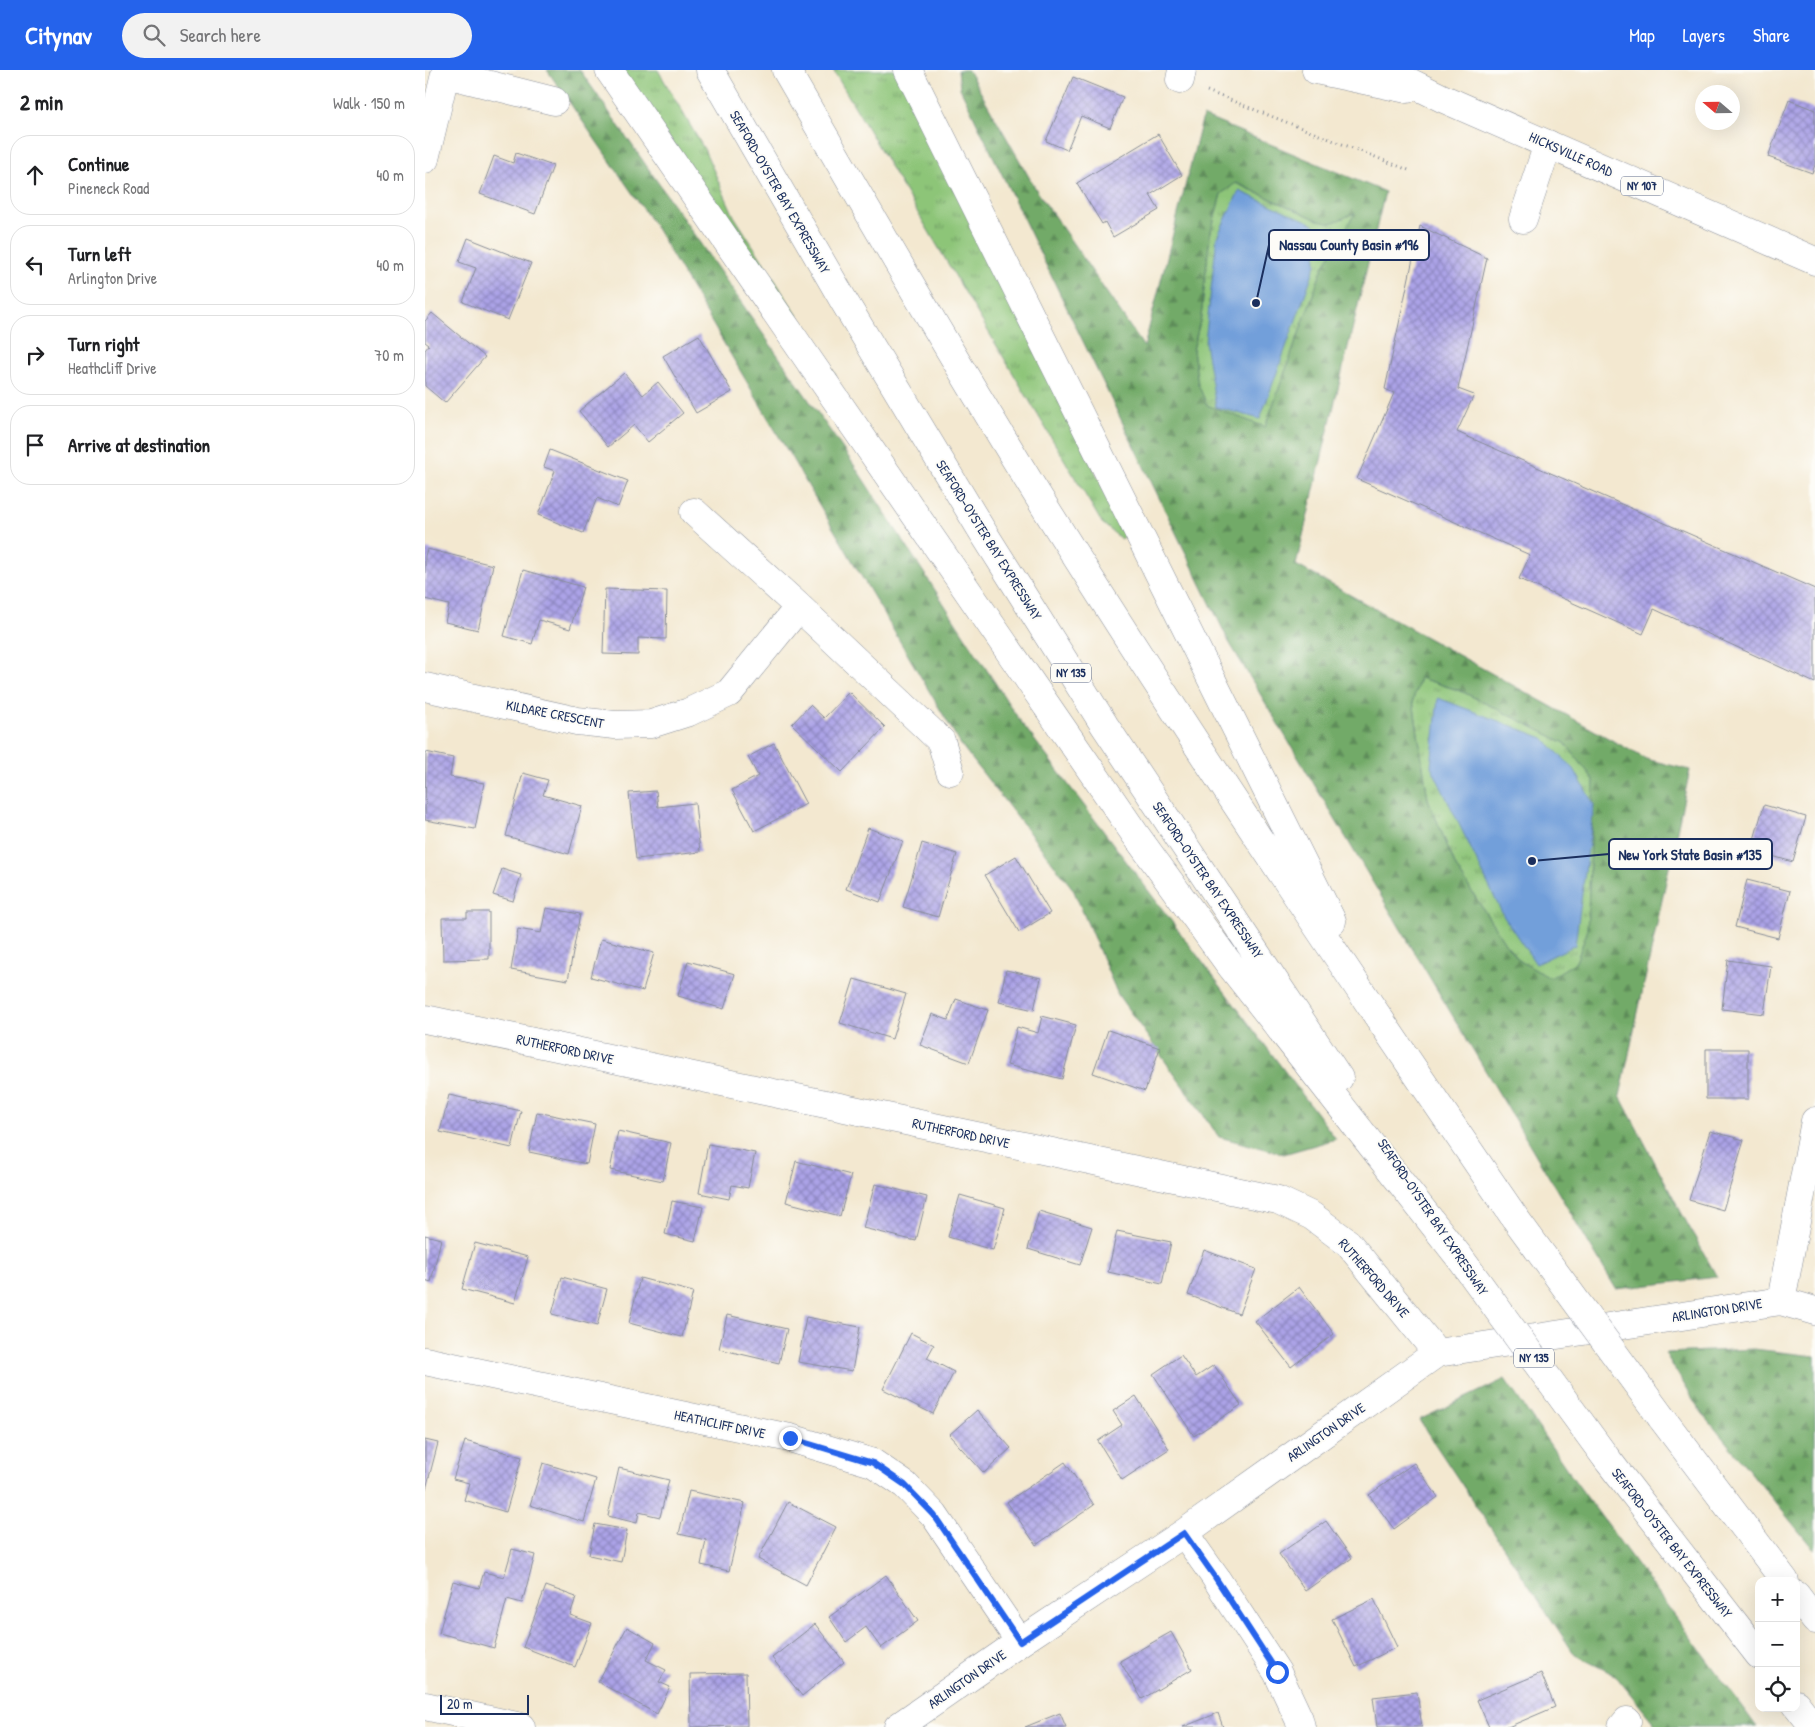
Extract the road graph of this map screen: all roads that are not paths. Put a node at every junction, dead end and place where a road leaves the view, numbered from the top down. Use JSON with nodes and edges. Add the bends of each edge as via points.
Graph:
{"nodes":[{"id":1,"x":609,"y":70,"type":"edge"},
{"id":2,"x":710,"y":70,"type":"edge"},
{"id":3,"x":786,"y":70,"type":"edge"},
{"id":4,"x":908,"y":70,"type":"edge"},
{"id":5,"x":1316,"y":70,"type":"edge"},
{"id":6,"x":1385,"y":70,"type":"edge"},
{"id":7,"x":446,"y":72,"type":"edge"},
{"id":8,"x":1436,"y":95,"type":"junction"},
{"id":9,"x":554,"y":101,"type":"dead end"},
{"id":10,"x":1548,"y":144,"type":"junction"},
{"id":11,"x":425,"y":159,"type":"edge"},
{"id":12,"x":1523,"y":219,"type":"dead end"},
{"id":13,"x":1815,"y":260,"type":"edge"},
{"id":14,"x":694,"y":512,"type":"dead end"},
{"id":15,"x":799,"y":607,"type":"junction"},
{"id":16,"x":425,"y":687,"type":"edge"},
{"id":17,"x":950,"y":771,"type":"dead end"},
{"id":18,"x":425,"y":1019,"type":"edge"},
{"id":19,"x":1385,"y":1028,"type":"junction"},
{"id":20,"x":1815,"y":1121,"type":"edge"},
{"id":21,"x":1460,"y":1258,"type":"junction"},
{"id":22,"x":1781,"y":1301,"type":"junction"},
{"id":23,"x":1815,"y":1311,"type":"edge"},
{"id":24,"x":1437,"y":1353,"type":"junction"},
{"id":25,"x":425,"y":1361,"type":"edge"},
{"id":26,"x":1184,"y":1533,"type":"junction"},
{"id":27,"x":1782,"y":1577,"type":"edge"},
{"id":28,"x":1800,"y":1600,"type":"edge"},
{"id":29,"x":1815,"y":1620,"type":"edge"},
{"id":30,"x":1020,"y":1642,"type":"junction"},
{"id":31,"x":1755,"y":1651,"type":"edge"},
{"id":32,"x":425,"y":1706,"type":"edge"},
{"id":33,"x":1800,"y":1709,"type":"edge"},
{"id":34,"x":521,"y":1727,"type":"edge"},
{"id":35,"x":898,"y":1727,"type":"edge"},
{"id":36,"x":1301,"y":1727,"type":"edge"},
{"id":37,"x":1814,"y":1727,"type":"edge"}],
"edges":[{"from":1,"to":21,"type":"main road","via":[[1135,834],[1227,962]]},
{"from":2,"to":21,"type":"main road","name":"SEAFORD-OYSTER BAY EXPRESSWAY","number":"NY 135","via":[[971,513],[1089,701]]},
{"from":3,"to":19,"type":"main road","via":[[1033,486],[1160,688]]},
{"from":4,"to":19,"type":"main road"},
{"from":5,"to":8,"type":"main road","name":"HICKSVILLE ROAD","number":"NY 107"},
{"from":6,"to":8,"type":"main road","name":"HICKSVILLE ROAD","number":"NY 107"},
{"from":7,"to":9,"type":"main road"},
{"from":7,"to":11,"type":"main road"},
{"from":8,"to":10,"type":"main road","name":"HICKSVILLE ROAD","number":"NY 107"},
{"from":10,"to":12,"type":"main road"},
{"from":10,"to":13,"type":"main road","name":"HICKSVILLE ROAD","number":"NY 107"},
{"from":14,"to":15,"type":"main road"},
{"from":15,"to":16,"type":"main road","name":"KILDARE CRESCENT","via":[[729,693],[689,712],[651,724],[577,721]]},
{"from":15,"to":17,"type":"main road","via":[[941,741]]},
{"from":18,"to":24,"type":"main road","name":"RUTHERFORD DRIVE","via":[[1278,1200],[1312,1216],[1347,1243]]},
{"from":19,"to":27,"type":"main road","bridge":true,"via":[[1515,1218]]},
{"from":20,"to":22,"type":"main road"},
{"from":21,"to":31,"type":"main road","name":"SEAFORD-OYSTER BAY EXPRESSWAY","number":"NY 135","bridge":true,"via":[[1607,1459]]},
{"from":22,"to":23,"type":"main road","name":"ARLINGTON DRIVE"},
{"from":22,"to":24,"type":"main road","name":"ARLINGTON DRIVE"},
{"from":24,"to":26,"type":"main road","name":"ARLINGTON DRIVE"},
{"from":25,"to":30,"type":"main road","name":"HEATHCLIFF DRIVE","via":[[790,1438],[873,1463],[905,1485],[934,1515]]},
{"from":26,"to":30,"type":"main road","name":"ARLINGTON DRIVE"},
{"from":26,"to":36,"type":"main road","via":[[1277,1672]]},
{"from":28,"to":29,"type":"main road"},
{"from":30,"to":35,"type":"main road","name":"ARLINGTON DRIVE"},
{"from":32,"to":34,"type":"main road"},
{"from":33,"to":37,"type":"main road"}]}
